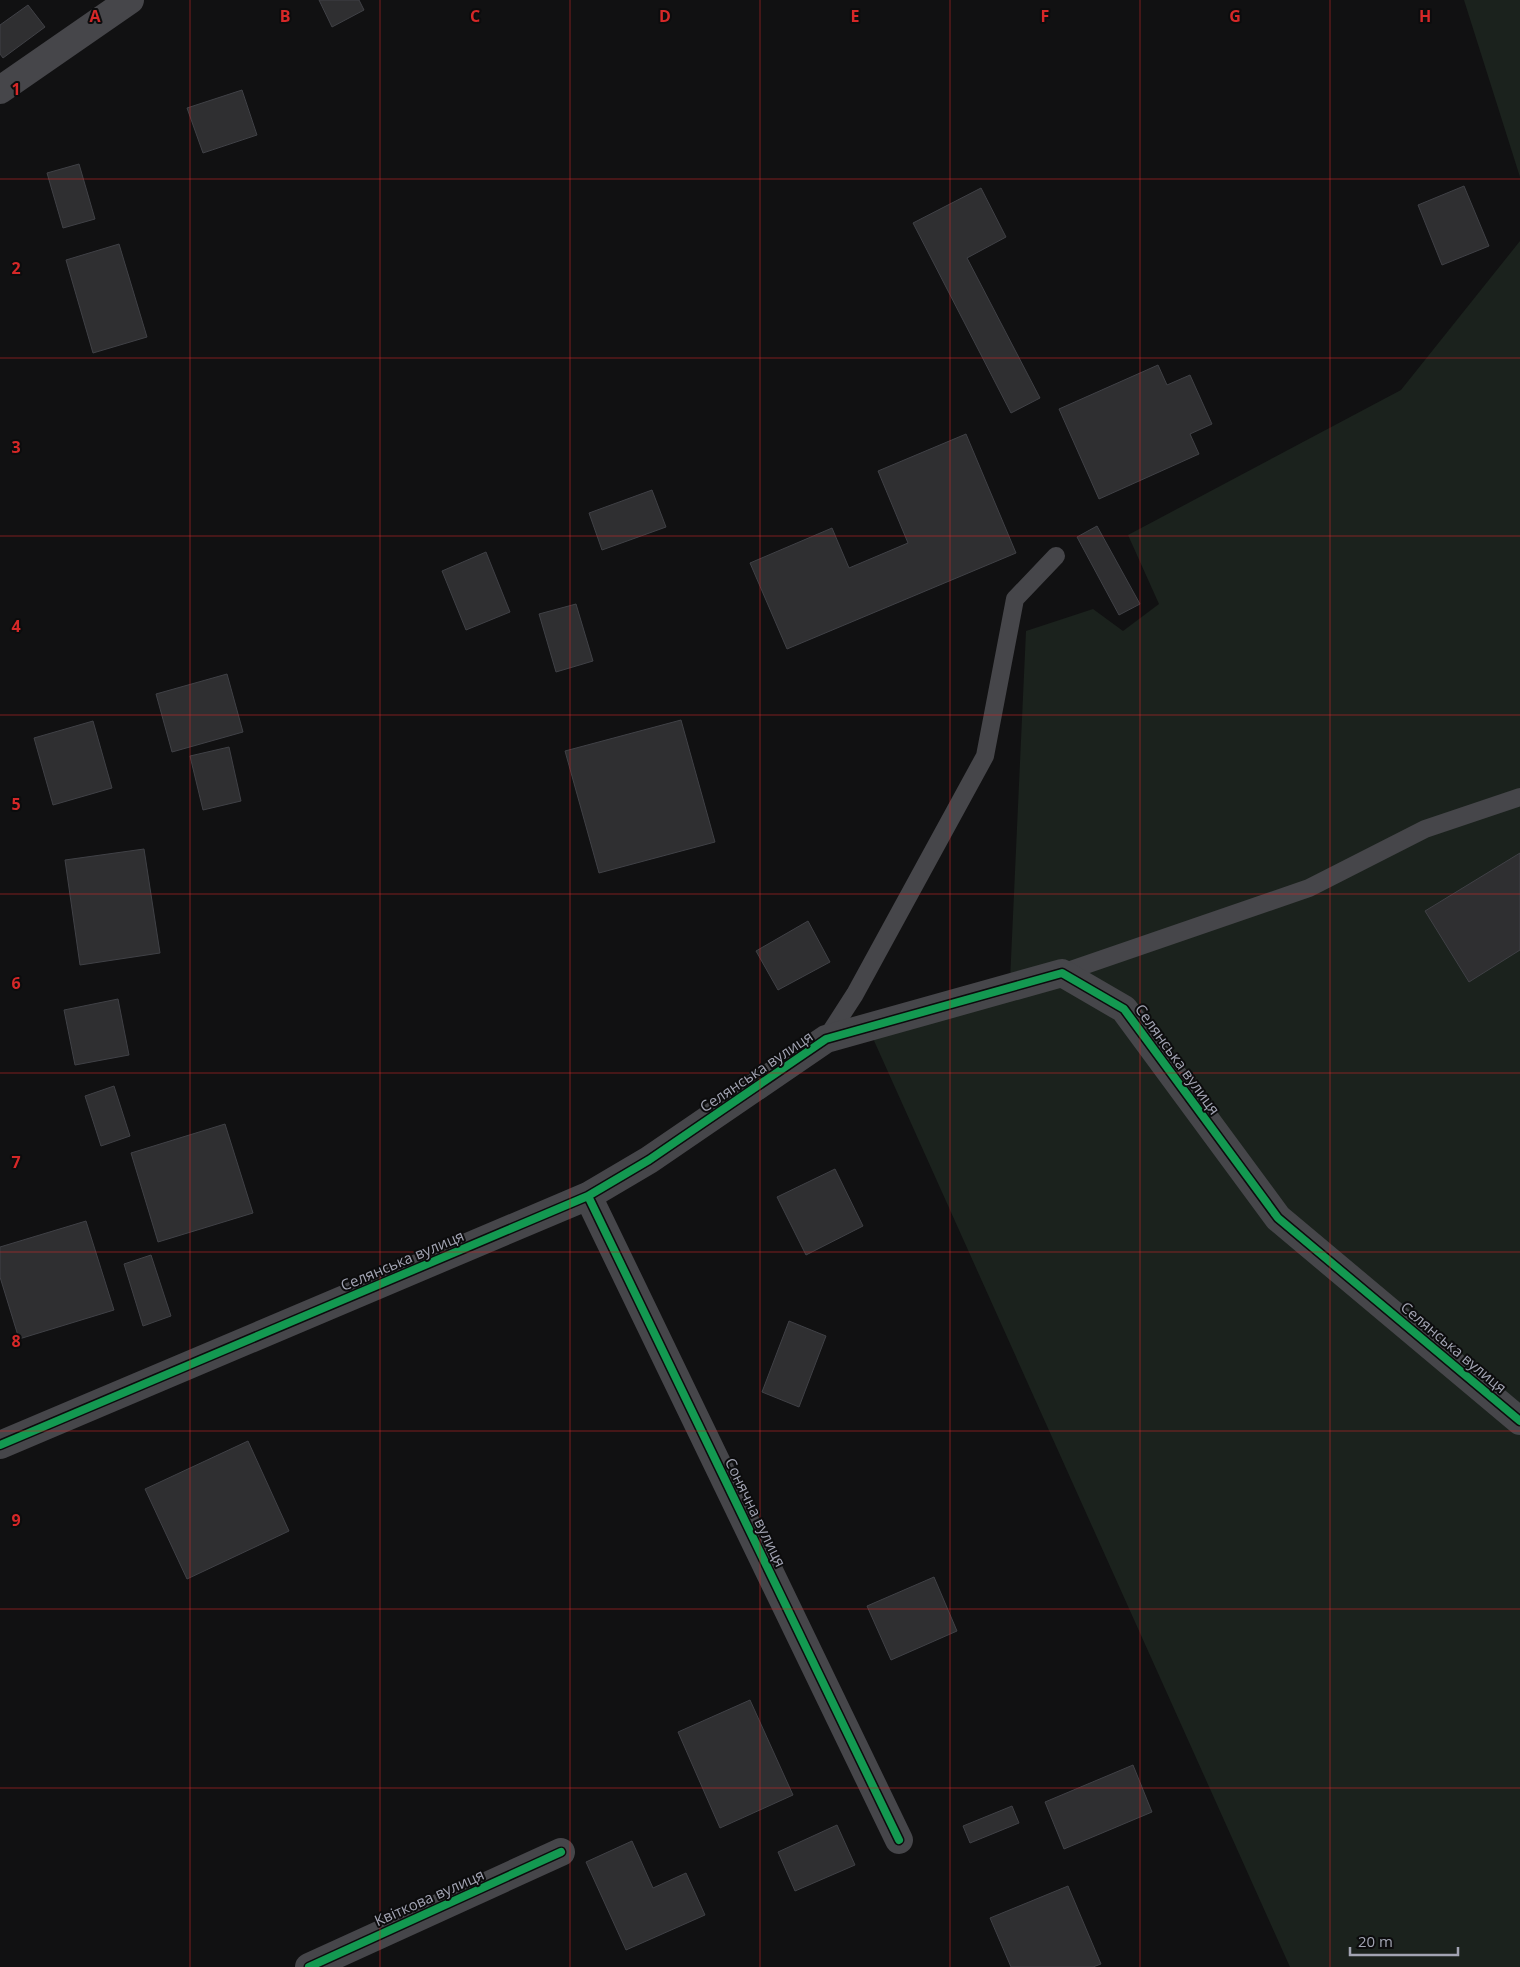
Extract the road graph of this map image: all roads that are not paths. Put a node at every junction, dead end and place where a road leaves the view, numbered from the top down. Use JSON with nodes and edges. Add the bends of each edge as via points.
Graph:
{"nodes":[{"id":1,"x":130,"y":0,"type":"edge"},
{"id":2,"x":0,"y":90,"type":"edge"},
{"id":3,"x":1056,"y":556,"type":"dead end"},
{"id":4,"x":1520,"y":797,"type":"edge"},
{"id":5,"x":1062,"y":973,"type":"junction"},
{"id":6,"x":826,"y":1039,"type":"junction"},
{"id":7,"x":588,"y":1196,"type":"junction"},
{"id":8,"x":1520,"y":1421,"type":"edge"},
{"id":9,"x":0,"y":1445,"type":"edge"},
{"id":10,"x":899,"y":1840,"type":"dead end"},
{"id":11,"x":561,"y":1852,"type":"dead end"},
{"id":12,"x":309,"y":1967,"type":"edge"}],
"edges":[{"from":1,"to":2,"type":"street"},
{"from":3,"to":6,"type":"lane","via":[[1015,599],[985,756],[856,994]]},
{"from":4,"to":5,"type":"lane","via":[[1425,829],[1309,888]]},
{"from":5,"to":6,"type":"street","name":"Селянська вулиця"},
{"from":5,"to":8,"type":"street","name":"Селянська вулиця","via":[[1124,1009],[1278,1218]]},
{"from":6,"to":7,"type":"street","name":"Селянська вулиця","via":[[649,1160]]},
{"from":7,"to":9,"type":"street","name":"Селянська вулиця"},
{"from":7,"to":10,"type":"street","name":"Сонячна вулиця"},
{"from":11,"to":12,"type":"street","name":"Квіткова вулиця"}]}
